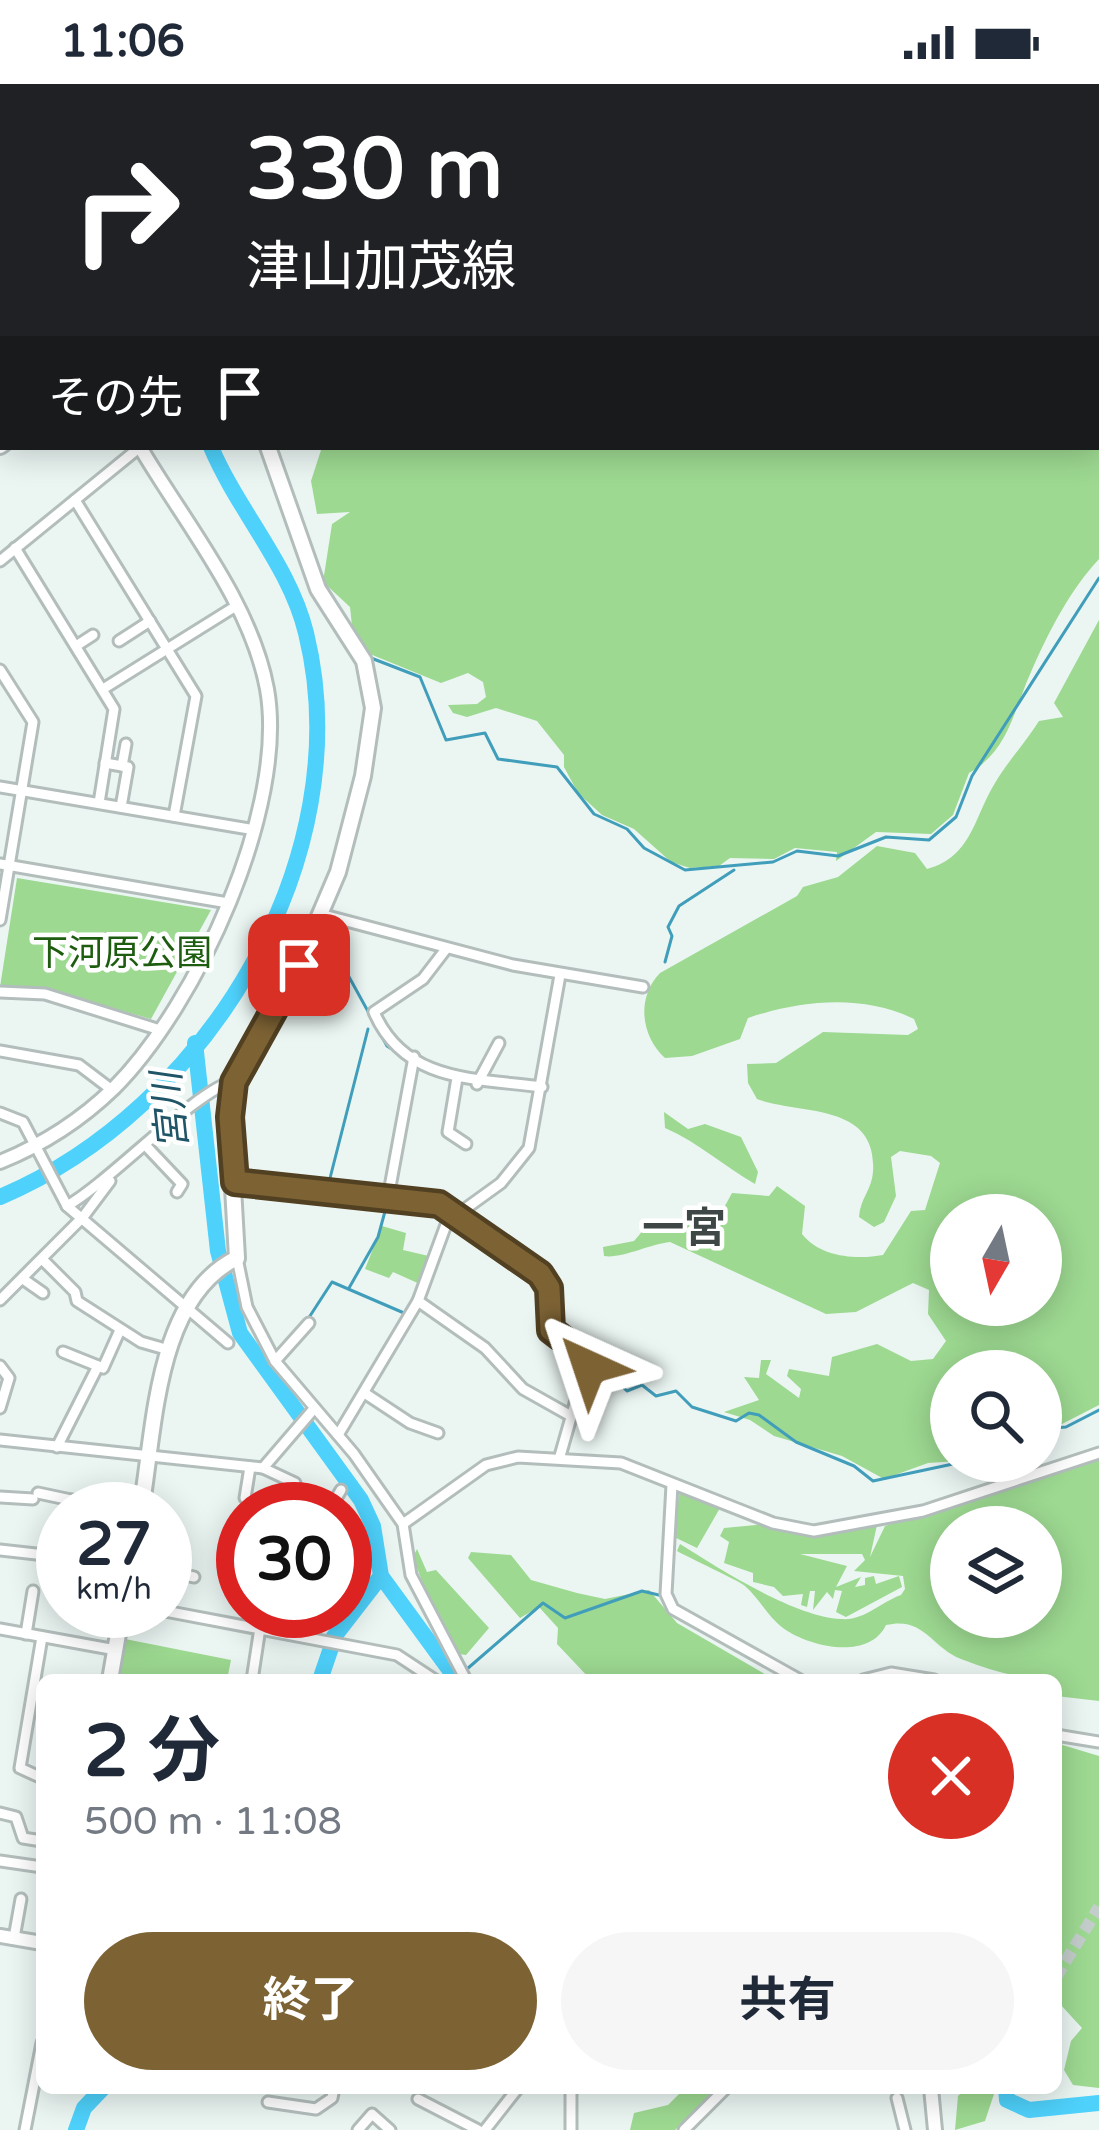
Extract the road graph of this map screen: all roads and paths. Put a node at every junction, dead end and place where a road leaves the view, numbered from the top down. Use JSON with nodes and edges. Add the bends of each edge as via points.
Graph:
{"nodes":[{"id":1,"x":136,"y":450,"type":"edge"},
{"id":2,"x":142,"y":450,"type":"edge"},
{"id":3,"x":269,"y":450,"type":"edge"},
{"id":4,"x":75,"y":500,"type":"junction"},
{"id":5,"x":15,"y":548,"type":"junction"},
{"id":6,"x":0,"y":561,"type":"edge"},
{"id":7,"x":236,"y":606,"type":"junction"},
{"id":8,"x":150,"y":621,"type":"junction"},
{"id":9,"x":93,"y":635,"type":"dead end"},
{"id":10,"x":118,"y":641,"type":"dead end"},
{"id":11,"x":76,"y":646,"type":"junction"},
{"id":12,"x":167,"y":649,"type":"junction"},
{"id":13,"x":0,"y":670,"type":"edge"},
{"id":14,"x":103,"y":689,"type":"junction"},
{"id":15,"x":126,"y":744,"type":"dead end"},
{"id":16,"x":105,"y":763,"type":"junction"},
{"id":17,"x":122,"y":766,"type":"junction"},
{"id":18,"x":0,"y":787,"type":"edge"},
{"id":19,"x":22,"y":790,"type":"junction"},
{"id":20,"x":101,"y":790,"type":"junction"},
{"id":21,"x":123,"y":794,"type":"junction"},
{"id":22,"x":99,"y":803,"type":"junction"},
{"id":23,"x":121,"y":807,"type":"junction"},
{"id":24,"x":174,"y":816,"type":"junction"},
{"id":25,"x":256,"y":830,"type":"junction"},
{"id":26,"x":5,"y":865,"type":"edge"},
{"id":27,"x":3,"y":882,"type":"edge"},
{"id":28,"x":228,"y":903,"type":"junction"},
{"id":29,"x":320,"y":914,"type":"junction"},
{"id":30,"x":0,"y":920,"type":"edge"},
{"id":31,"x":446,"y":949,"type":"junction"},
{"id":32,"x":560,"y":975,"type":"junction"},
{"id":33,"x":643,"y":987,"type":"dead end"},
{"id":34,"x":0,"y":992,"type":"edge"},
{"id":35,"x":160,"y":1030,"type":"junction"},
{"id":36,"x":499,"y":1043,"type":"dead end"},
{"id":37,"x":0,"y":1051,"type":"edge"},
{"id":38,"x":414,"y":1060,"type":"junction"},
{"id":39,"x":458,"y":1078,"type":"junction"},
{"id":40,"x":227,"y":1084,"type":"junction"},
{"id":41,"x":477,"y":1084,"type":"junction"},
{"id":42,"x":542,"y":1087,"type":"junction"},
{"id":43,"x":112,"y":1090,"type":"junction"},
{"id":44,"x":0,"y":1114,"type":"edge"},
{"id":45,"x":466,"y":1144,"type":"dead end"},
{"id":46,"x":147,"y":1147,"type":"junction"},
{"id":47,"x":39,"y":1149,"type":"junction"},
{"id":48,"x":0,"y":1162,"type":"edge"},
{"id":49,"x":112,"y":1178,"type":"junction"},
{"id":50,"x":235,"y":1182,"type":"junction"},
{"id":51,"x":177,"y":1192,"type":"dead end"},
{"id":52,"x":394,"y":1199,"type":"junction"},
{"id":53,"x":66,"y":1203,"type":"junction"},
{"id":54,"x":457,"y":1212,"type":"junction"},
{"id":55,"x":80,"y":1219,"type":"junction"},
{"id":56,"x":43,"y":1260,"type":"junction"},
{"id":57,"x":233,"y":1260,"type":"junction"},
{"id":58,"x":527,"y":1263,"type":"junction"},
{"id":59,"x":518,"y":1274,"type":"dead end"},
{"id":60,"x":23,"y":1279,"type":"junction"},
{"id":61,"x":43,"y":1293,"type":"dead end"},
{"id":62,"x":0,"y":1300,"type":"edge"},
{"id":63,"x":418,"y":1301,"type":"junction"},
{"id":64,"x":185,"y":1306,"type":"junction"},
{"id":65,"x":309,"y":1323,"type":"dead end"},
{"id":66,"x":551,"y":1326,"type":"junction"},
{"id":67,"x":120,"y":1330,"type":"junction"},
{"id":68,"x":542,"y":1340,"type":"dead end"},
{"id":69,"x":228,"y":1343,"type":"dead end"},
{"id":70,"x":575,"y":1348,"type":"junction"},
{"id":71,"x":169,"y":1350,"type":"junction"},
{"id":72,"x":63,"y":1352,"type":"dead end"},
{"id":73,"x":275,"y":1361,"type":"junction"},
{"id":74,"x":566,"y":1362,"type":"dead end"},
{"id":75,"x":0,"y":1366,"type":"edge"},
{"id":76,"x":98,"y":1366,"type":"junction"},
{"id":77,"x":366,"y":1394,"type":"junction"},
{"id":78,"x":1,"y":1402,"type":"edge"},
{"id":79,"x":312,"y":1411,"type":"junction"},
{"id":80,"x":572,"y":1416,"type":"junction"},
{"id":81,"x":438,"y":1433,"type":"dead end"},
{"id":82,"x":338,"y":1435,"type":"junction"},
{"id":83,"x":0,"y":1439,"type":"edge"},
{"id":84,"x":57,"y":1447,"type":"junction"},
{"id":85,"x":1099,"y":1453,"type":"edge"},
{"id":86,"x":150,"y":1456,"type":"junction"},
{"id":87,"x":560,"y":1456,"type":"junction"},
{"id":88,"x":250,"y":1467,"type":"junction"},
{"id":89,"x":263,"y":1468,"type":"junction"},
{"id":90,"x":146,"y":1482,"type":"edge"},
{"id":91,"x":247,"y":1482,"type":"edge"},
{"id":92,"x":293,"y":1482,"type":"edge"},
{"id":93,"x":672,"y":1485,"type":"junction"},
{"id":94,"x":36,"y":1496,"type":"edge"},
{"id":95,"x":0,"y":1497,"type":"edge"},
{"id":96,"x":403,"y":1524,"type":"junction"},
{"id":97,"x":0,"y":1550,"type":"edge"},
{"id":98,"x":36,"y":1554,"type":"edge"},
{"id":99,"x":33,"y":1591,"type":"dead end"},
{"id":100,"x":0,"y":1629,"type":"edge"},
{"id":101,"x":26,"y":1634,"type":"junction"},
{"id":102,"x":36,"y":1636,"type":"edge"},
{"id":103,"x":42,"y":1638,"type":"edge"},
{"id":104,"x":47,"y":1638,"type":"edge"},
{"id":105,"x":118,"y":1638,"type":"edge"},
{"id":106,"x":259,"y":1638,"type":"edge"},
{"id":107,"x":311,"y":1638,"type":"edge"},
{"id":108,"x":116,"y":1651,"type":"junction"},
{"id":109,"x":111,"y":1674,"type":"edge"},
{"id":110,"x":254,"y":1674,"type":"edge"},
{"id":111,"x":426,"y":1674,"type":"edge"},
{"id":112,"x":463,"y":1674,"type":"edge"},
{"id":113,"x":789,"y":1674,"type":"edge"},
{"id":114,"x":1062,"y":1736,"type":"edge"},
{"id":115,"x":1099,"y":1742,"type":"edge"},
{"id":116,"x":36,"y":1777,"type":"edge"},
{"id":117,"x":0,"y":1813,"type":"edge"},
{"id":118,"x":36,"y":1840,"type":"edge"},
{"id":119,"x":0,"y":1861,"type":"edge"},
{"id":120,"x":36,"y":1866,"type":"edge"},
{"id":121,"x":21,"y":1899,"type":"dead end"},
{"id":122,"x":7,"y":1937,"type":"edge"},
{"id":123,"x":36,"y":2074,"type":"edge"},
{"id":124,"x":333,"y":2094,"type":"edge"},
{"id":125,"x":513,"y":2094,"type":"edge"},
{"id":126,"x":571,"y":2094,"type":"edge"},
{"id":127,"x":719,"y":2094,"type":"edge"},
{"id":128,"x":932,"y":2094,"type":"edge"},
{"id":129,"x":897,"y":2098,"type":"dead end"},
{"id":130,"x":418,"y":2099,"type":"dead end"},
{"id":131,"x":268,"y":2102,"type":"dead end"},
{"id":132,"x":25,"y":2130,"type":"edge"},
{"id":133,"x":358,"y":2130,"type":"edge"},
{"id":134,"x":390,"y":2130,"type":"edge"},
{"id":135,"x":481,"y":2130,"type":"edge"},
{"id":136,"x":571,"y":2130,"type":"edge"},
{"id":137,"x":685,"y":2130,"type":"edge"},
{"id":138,"x":905,"y":2130,"type":"edge"},
{"id":139,"x":935,"y":2130,"type":"edge"}],
"edges":[{"from":1,"to":4,"type":"street"},
{"from":2,"to":7,"type":"street"},
{"from":3,"to":29,"type":"main road","via":[[318,589],[361,655],[372,690],[363,776]]},
{"from":4,"to":5,"type":"street"},
{"from":4,"to":8,"type":"street"},
{"from":5,"to":6,"type":"street"},
{"from":5,"to":11,"type":"street"},
{"from":7,"to":12,"type":"street"},
{"from":7,"to":25,"type":"street","via":[[256,649],[270,721]]},
{"from":8,"to":10,"type":"street"},
{"from":8,"to":12,"type":"street"},
{"from":9,"to":11,"type":"street"},
{"from":11,"to":14,"type":"street"},
{"from":12,"to":14,"type":"street"},
{"from":12,"to":24,"type":"street","via":[[196,696]]},
{"from":13,"to":19,"type":"street","via":[[33,722]]},
{"from":14,"to":16,"type":"street","via":[[114,709]]},
{"from":15,"to":17,"type":"street"},
{"from":16,"to":17,"type":"street"},
{"from":16,"to":20,"type":"street"},
{"from":17,"to":21,"type":"street"},
{"from":18,"to":19,"type":"street"},
{"from":19,"to":22,"type":"street"},
{"from":19,"to":26,"type":"street"},
{"from":20,"to":21,"type":"street"},
{"from":20,"to":22,"type":"street"},
{"from":21,"to":23,"type":"street"},
{"from":22,"to":23,"type":"street"},
{"from":23,"to":24,"type":"street"},
{"from":24,"to":25,"type":"street"},
{"from":25,"to":28,"type":"street"},
{"from":26,"to":27,"type":"street"},
{"from":26,"to":28,"type":"street"},
{"from":27,"to":30,"type":"street"},
{"from":28,"to":35,"type":"street"},
{"from":29,"to":31,"type":"street"},
{"from":29,"to":40,"type":"main road","via":[[296,974]]},
{"from":31,"to":32,"type":"street"},
{"from":31,"to":38,"type":"street","via":[[423,980],[374,1012],[386,1037]]},
{"from":32,"to":33,"type":"street"},
{"from":32,"to":42,"type":"street"},
{"from":34,"to":35,"type":"street","via":[[45,994]]},
{"from":35,"to":43,"type":"street"},
{"from":36,"to":41,"type":"street"},
{"from":37,"to":43,"type":"street","via":[[80,1065]]},
{"from":38,"to":39,"type":"street"},
{"from":38,"to":52,"type":"street"},
{"from":39,"to":41,"type":"street"},
{"from":39,"to":45,"type":"street","via":[[448,1132]]},
{"from":40,"to":46,"type":"street"},
{"from":40,"to":50,"type":"main road"},
{"from":41,"to":42,"type":"street"},
{"from":42,"to":54,"type":"street","via":[[524,1159]]},
{"from":43,"to":47,"type":"street"},
{"from":44,"to":47,"type":"street","via":[[18,1117]]},
{"from":46,"to":49,"type":"street"},
{"from":46,"to":51,"type":"street","via":[[178,1178]]},
{"from":47,"to":48,"type":"street"},
{"from":47,"to":53,"type":"street"},
{"from":49,"to":53,"type":"street"},
{"from":49,"to":55,"type":"street"},
{"from":50,"to":52,"type":"street"},
{"from":50,"to":57,"type":"main road"},
{"from":52,"to":54,"type":"street"},
{"from":53,"to":55,"type":"street"},
{"from":54,"to":58,"type":"street"},
{"from":54,"to":63,"type":"street"},
{"from":55,"to":56,"type":"street"},
{"from":55,"to":64,"type":"street"},
{"from":56,"to":60,"type":"street"},
{"from":56,"to":67,"type":"street","via":[[77,1301]]},
{"from":57,"to":64,"type":"main road","via":[[213,1270]]},
{"from":57,"to":73,"type":"street"},
{"from":58,"to":59,"type":"street"},
{"from":58,"to":66,"type":"street","via":[[549,1288]]},
{"from":60,"to":61,"type":"street"},
{"from":60,"to":62,"type":"street"},
{"from":63,"to":77,"type":"street"},
{"from":63,"to":80,"type":"street","via":[[463,1329],[523,1389]]},
{"from":64,"to":69,"type":"street"},
{"from":64,"to":71,"type":"main road"},
{"from":65,"to":73,"type":"street"},
{"from":66,"to":68,"type":"street"},
{"from":66,"to":70,"type":"street"},
{"from":67,"to":71,"type":"street"},
{"from":67,"to":76,"type":"street"},
{"from":70,"to":74,"type":"street"},
{"from":70,"to":80,"type":"street","via":[[589,1367]]},
{"from":71,"to":86,"type":"main road"},
{"from":72,"to":76,"type":"street"},
{"from":73,"to":79,"type":"street"},
{"from":75,"to":78,"type":"street","via":[[9,1378]]},
{"from":76,"to":84,"type":"street"},
{"from":77,"to":81,"type":"street"},
{"from":77,"to":82,"type":"street"},
{"from":79,"to":82,"type":"street"},
{"from":79,"to":89,"type":"street"},
{"from":80,"to":87,"type":"street"},
{"from":82,"to":96,"type":"street"},
{"from":83,"to":84,"type":"street"},
{"from":84,"to":86,"type":"street"},
{"from":85,"to":93,"type":"street","via":[[923,1511],[814,1531]]},
{"from":86,"to":88,"type":"street"},
{"from":86,"to":90,"type":"main road"},
{"from":87,"to":93,"type":"street","via":[[621,1463]]},
{"from":87,"to":96,"type":"street","via":[[486,1465]]},
{"from":88,"to":89,"type":"street"},
{"from":88,"to":91,"type":"street"},
{"from":89,"to":92,"type":"street"},
{"from":93,"to":113,"type":"street","via":[[666,1594],[673,1610]]},
{"from":94,"to":95,"type":"street"},
{"from":96,"to":112,"type":"street","via":[[411,1575]]},
{"from":97,"to":98,"type":"street"},
{"from":99,"to":101,"type":"street"},
{"from":100,"to":101,"type":"street"},
{"from":101,"to":102,"type":"street"},
{"from":103,"to":116,"type":"street","via":[[20,1768]]},
{"from":104,"to":108,"type":"street"},
{"from":105,"to":108,"type":"main road"},
{"from":106,"to":110,"type":"street"},
{"from":107,"to":111,"type":"street","via":[[397,1655]]},
{"from":108,"to":109,"type":"main road"},
{"from":114,"to":115,"type":"street"},
{"from":117,"to":118,"type":"street","via":[[16,1817],[23,1838]]},
{"from":119,"to":120,"type":"street"},
{"from":121,"to":122,"type":"street"},
{"from":123,"to":132,"type":"street"},
{"from":124,"to":131,"type":"street","via":[[316,2109]]},
{"from":125,"to":135,"type":"street"},
{"from":126,"to":136,"type":"street"},
{"from":127,"to":137,"type":"street"},
{"from":128,"to":139,"type":"street"},
{"from":129,"to":138,"type":"street"},
{"from":130,"to":135,"type":"street"},
{"from":133,"to":134,"type":"street","via":[[373,2114]]}]}
